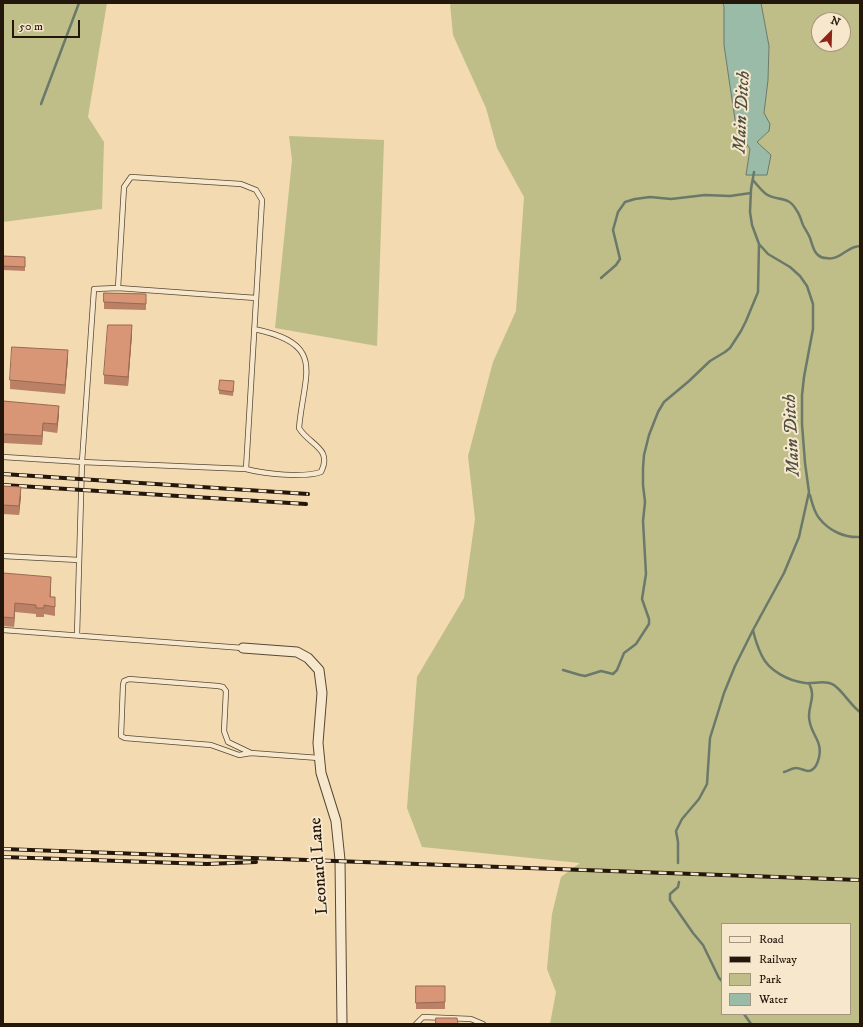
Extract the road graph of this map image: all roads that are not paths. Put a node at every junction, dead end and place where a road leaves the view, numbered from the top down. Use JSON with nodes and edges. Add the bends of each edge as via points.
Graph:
{"nodes":[{"id":1,"x":118,"y":288,"type":"junction"},
{"id":2,"x":256,"y":298,"type":"junction"},
{"id":3,"x":254,"y":329,"type":"junction"},
{"id":4,"x":3,"y":457,"type":"edge"},
{"id":5,"x":82,"y":462,"type":"junction"},
{"id":6,"x":246,"y":469,"type":"junction"},
{"id":7,"x":3,"y":556,"type":"edge"},
{"id":8,"x":79,"y":560,"type":"junction"},
{"id":9,"x":3,"y":630,"type":"edge"},
{"id":10,"x":77,"y":635,"type":"junction"},
{"id":11,"x":243,"y":648,"type":"joint"},
{"id":12,"x":252,"y":753,"type":"junction"},
{"id":13,"x":319,"y":758,"type":"junction"},
{"id":14,"x":342,"y":1024,"type":"edge"},
{"id":15,"x":416,"y":1024,"type":"edge"},
{"id":16,"x":483,"y":1024,"type":"edge"}],
"edges":[{"from":1,"to":2,"type":"lane"},
{"from":1,"to":2,"type":"lane","via":[[124,188],[131,177],[241,184],[256,190],[262,200]]},
{"from":1,"to":5,"type":"lane","via":[[94,289]]},
{"from":2,"to":3,"type":"lane"},
{"from":3,"to":6,"type":"lane"},
{"from":3,"to":6,"type":"lane","via":[[290,341],[306,359],[306,382],[299,428],[302,434],[322,450],[324,467],[321,472],[314,475],[270,474]]},
{"from":4,"to":5,"type":"lane"},
{"from":5,"to":6,"type":"lane"},
{"from":5,"to":8,"type":"lane"},
{"from":7,"to":8,"type":"lane"},
{"from":8,"to":10,"type":"lane"},
{"from":9,"to":10,"type":"lane"},
{"from":10,"to":11,"type":"lane"},
{"from":11,"to":13,"type":"street","name":"Leonard Lane","via":[[297,652],[308,658],[319,670],[322,693]]},
{"from":12,"to":12,"type":"lane","via":[[228,742],[224,731],[224,687],[129,679],[124,681],[121,736],[211,745],[239,755]]},
{"from":12,"to":13,"type":"lane"},
{"from":13,"to":14,"type":"street","name":"Leonard Lane","via":[[336,821],[340,860]]},
{"from":15,"to":16,"type":"lane","via":[[423,1017],[471,1019]]}]}
